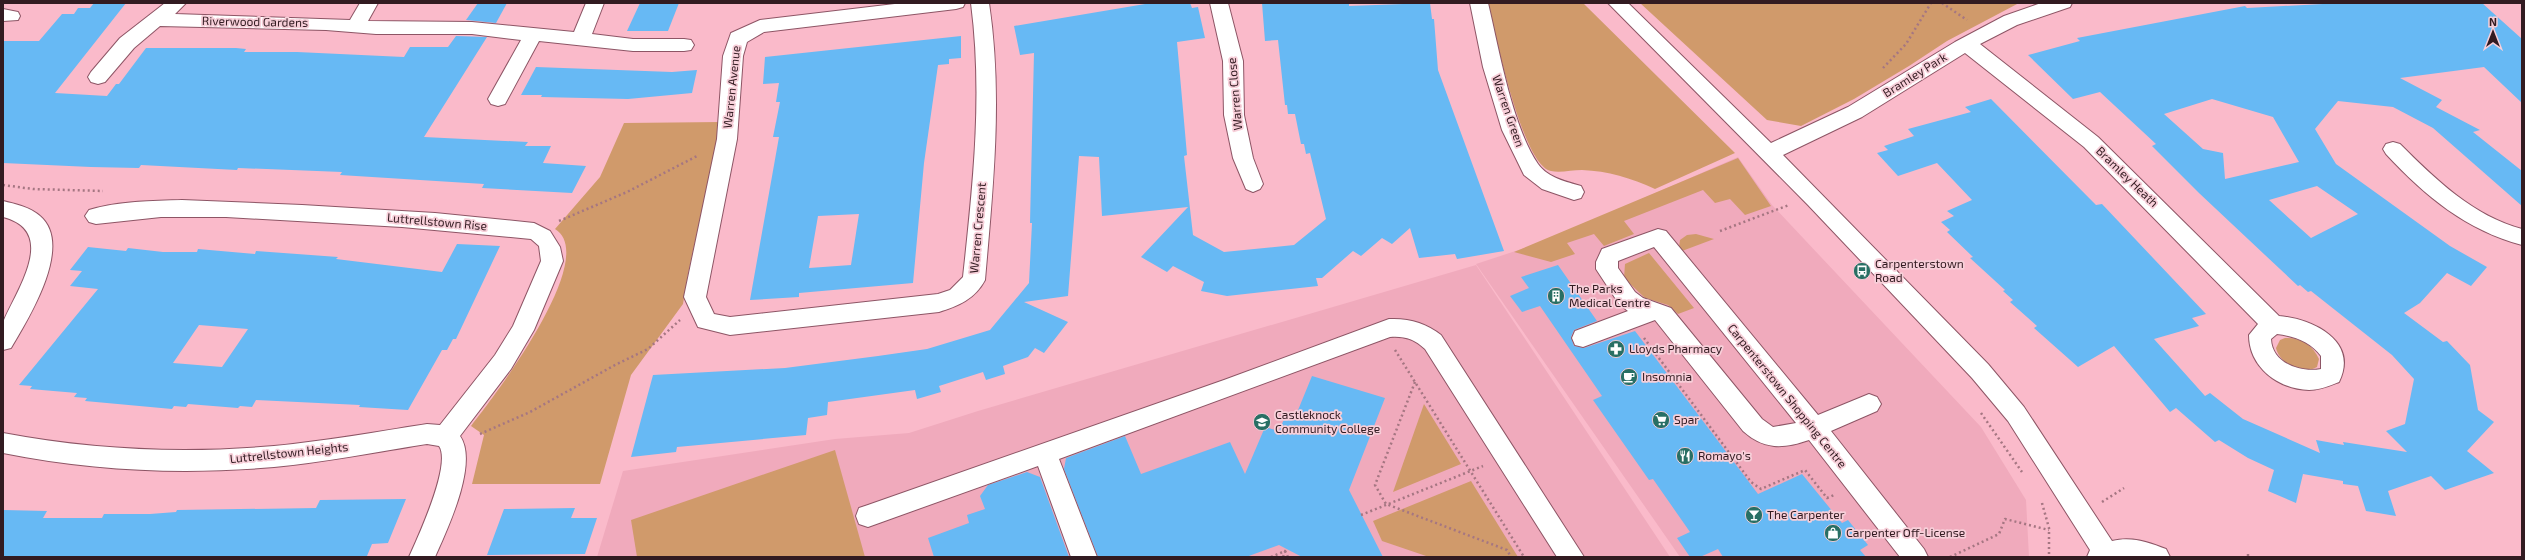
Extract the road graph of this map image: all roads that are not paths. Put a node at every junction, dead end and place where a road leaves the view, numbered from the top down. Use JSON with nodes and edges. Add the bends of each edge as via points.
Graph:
{"nodes":[{"id":1,"x":177,"y":3,"type":"edge"},
{"id":2,"x":369,"y":3,"type":"edge"},
{"id":3,"x":595,"y":3,"type":"edge"},
{"id":4,"x":956,"y":3,"type":"edge"},
{"id":5,"x":980,"y":3,"type":"edge"},
{"id":6,"x":1219,"y":3,"type":"edge"},
{"id":7,"x":1479,"y":3,"type":"edge"},
{"id":8,"x":1617,"y":3,"type":"edge"},
{"id":9,"x":2063,"y":3,"type":"edge"},
{"id":10,"x":154,"y":20,"type":"junction"},
{"id":11,"x":356,"y":25,"type":"junction"},
{"id":12,"x":533,"y":35,"type":"junction"},
{"id":13,"x":580,"y":40,"type":"junction"},
{"id":14,"x":1967,"y":44,"type":"junction"},
{"id":15,"x":684,"y":45,"type":"dead end"},
{"id":16,"x":98,"y":77,"type":"dead end"},
{"id":17,"x":498,"y":98,"type":"dead end"},
{"id":18,"x":2392,"y":150,"type":"dead end"},
{"id":19,"x":1768,"y":153,"type":"junction"},
{"id":20,"x":1253,"y":184,"type":"dead end"},
{"id":21,"x":1574,"y":192,"type":"dead end"},
{"id":22,"x":3,"y":209,"type":"edge"},
{"id":23,"x":96,"y":216,"type":"dead end"},
{"id":24,"x":2522,"y":237,"type":"edge"},
{"id":25,"x":698,"y":308,"type":"joint"},
{"id":26,"x":1653,"y":310,"type":"junction"},
{"id":27,"x":2273,"y":325,"type":"dead end"},
{"id":28,"x":1583,"y":338,"type":"dead end"},
{"id":29,"x":3,"y":341,"type":"edge"},
{"id":30,"x":1869,"y":404,"type":"dead end"},
{"id":31,"x":1813,"y":427,"type":"junction"},
{"id":32,"x":446,"y":436,"type":"junction"},
{"id":33,"x":3,"y":443,"type":"edge"},
{"id":34,"x":1045,"y":454,"type":"junction"},
{"id":35,"x":868,"y":516,"type":"dead end"},
{"id":36,"x":2103,"y":555,"type":"edge"},
{"id":37,"x":422,"y":557,"type":"edge"},
{"id":38,"x":1084,"y":557,"type":"edge"},
{"id":39,"x":1571,"y":557,"type":"edge"},
{"id":40,"x":1915,"y":557,"type":"edge"},
{"id":41,"x":2157,"y":557,"type":"edge"}],
"edges":[{"from":1,"to":10,"type":"street"},
{"from":2,"to":11,"type":"street"},
{"from":3,"to":13,"type":"street"},
{"from":4,"to":25,"type":"street","name":"Warren Avenue","via":[[760,26],[743,34],[734,49],[727,139],[695,297]]},
{"from":5,"to":25,"type":"street","name":"Warren Crescent","via":[[990,102],[974,280],[958,296],[939,303],[730,326],[706,321]]},
{"from":6,"to":20,"type":"street","name":"Warren Close","via":[[1233,61],[1234,115],[1243,158]]},
{"from":7,"to":21,"type":"street","name":"Warren Green","via":[[1493,67],[1512,130],[1531,170],[1549,184]]},
{"from":8,"to":19,"type":"street"},
{"from":9,"to":14,"type":"street","name":"Bramley Park","via":[[2038,9]]},
{"from":10,"to":11,"type":"street","name":"Riverwood Gardens"},
{"from":10,"to":16,"type":"street","via":[[126,43]]},
{"from":11,"to":12,"type":"street","name":"Riverwood Gardens","via":[[376,28],[472,28]]},
{"from":12,"to":13,"type":"street","name":"Riverwood Gardens"},
{"from":12,"to":17,"type":"street"},
{"from":13,"to":15,"type":"street","name":"Riverwood Gardens","via":[[633,45]]},
{"from":14,"to":19,"type":"street","name":"Bramley Park","via":[[1866,106]]},
{"from":14,"to":27,"type":"street","name":"Bramley Heath","via":[[2092,142]]},
{"from":18,"to":24,"type":"street","via":[[2437,191],[2471,216],[2494,228]]},
{"from":19,"to":36,"type":"street","via":[[2001,394],[2083,514]]},
{"from":22,"to":29,"type":"street","via":[[25,216],[41,237],[36,274],[18,317]]},
{"from":23,"to":32,"type":"street","name":"Luttrellstown Rise","via":[[137,209],[260,210],[534,231],[547,240],[552,249],[552,261],[539,294],[523,330],[503,362]]},
{"from":26,"to":28,"type":"street"},
{"from":26,"to":31,"type":"street","via":[[1663,314],[1674,326],[1751,424],[1761,432],[1773,437],[1784,437]]},
{"from":26,"to":31,"type":"street","name":"Carpenterstown Shopping Centre","via":[[1635,304],[1627,298],[1610,276],[1606,262],[1610,255],[1658,237]]},
{"from":30,"to":31,"type":"street"},
{"from":31,"to":40,"type":"street","name":"Carpenterstown Shopping Centre"},
{"from":32,"to":33,"type":"street","name":"Luttrellstown Heights","via":[[427,434],[254,458],[188,461],[74,456]]},
{"from":32,"to":37,"type":"street","via":[[453,445],[454,464],[445,498]]},
{"from":34,"to":35,"type":"street"},
{"from":34,"to":38,"type":"street"},
{"from":34,"to":39,"type":"street","via":[[1383,331],[1407,327],[1421,332],[1433,342]]},
{"from":36,"to":41,"type":"street","via":[[2126,550]]}]}
